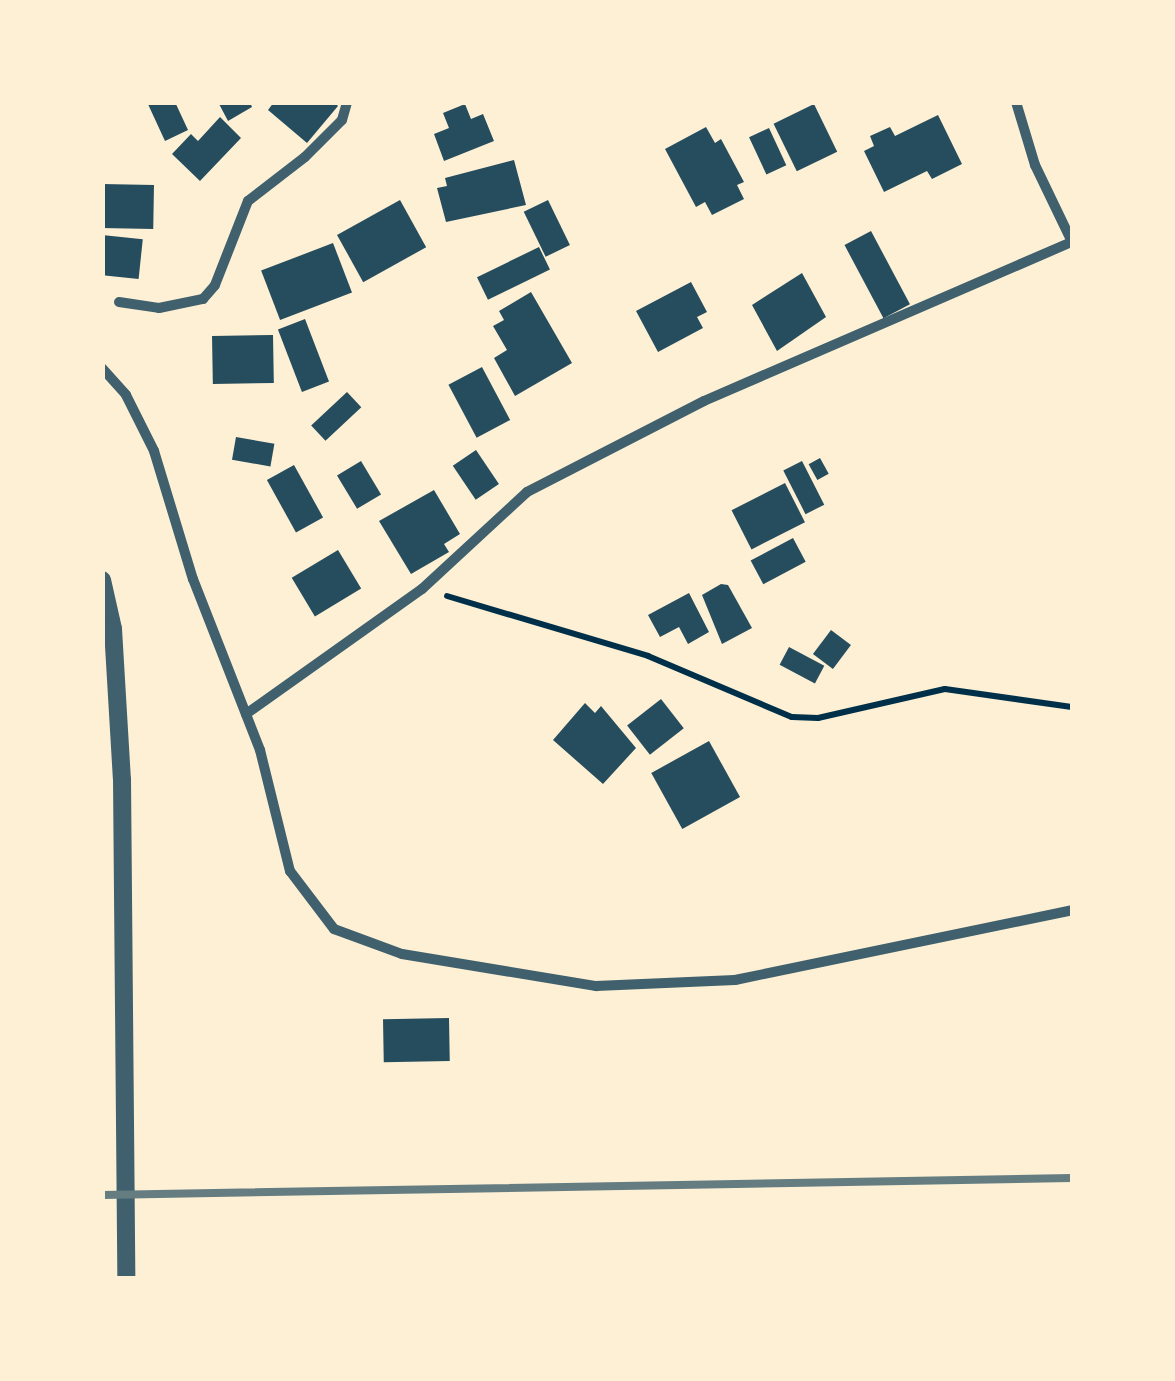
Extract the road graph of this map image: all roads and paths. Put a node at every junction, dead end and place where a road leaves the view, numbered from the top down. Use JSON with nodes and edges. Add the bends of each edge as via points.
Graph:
{"nodes":[{"id":1,"x":347,"y":102,"type":"edge"},
{"id":2,"x":1016,"y":102,"type":"edge"},
{"id":3,"x":120,"y":302,"type":"dead end"},
{"id":4,"x":102,"y":368,"type":"edge"},
{"id":5,"x":102,"y":580,"type":"edge"},
{"id":6,"x":422,"y":589,"type":"junction"},
{"id":7,"x":1072,"y":707,"type":"edge"},
{"id":8,"x":246,"y":714,"type":"junction"},
{"id":9,"x":1072,"y":910,"type":"edge"},
{"id":10,"x":126,"y":1274,"type":"edge"}],
"edges":[{"from":1,"to":3,"type":"street","via":[[342,120],[248,201],[215,285],[203,298],[158,308]]},
{"from":2,"to":6,"type":"street","via":[[1035,164],[1072,242],[704,401],[527,492]]},
{"from":4,"to":8,"type":"street","via":[[126,396],[154,451],[193,579]]},
{"from":5,"to":10,"type":"street","via":[[113,629],[122,779]]},
{"from":6,"to":7,"type":"path","via":[[648,656],[792,716],[818,718],[945,688]]},
{"from":6,"to":8,"type":"street"},
{"from":8,"to":9,"type":"street","via":[[290,871],[311,906],[334,929],[402,954],[596,986],[735,980]]}]}
